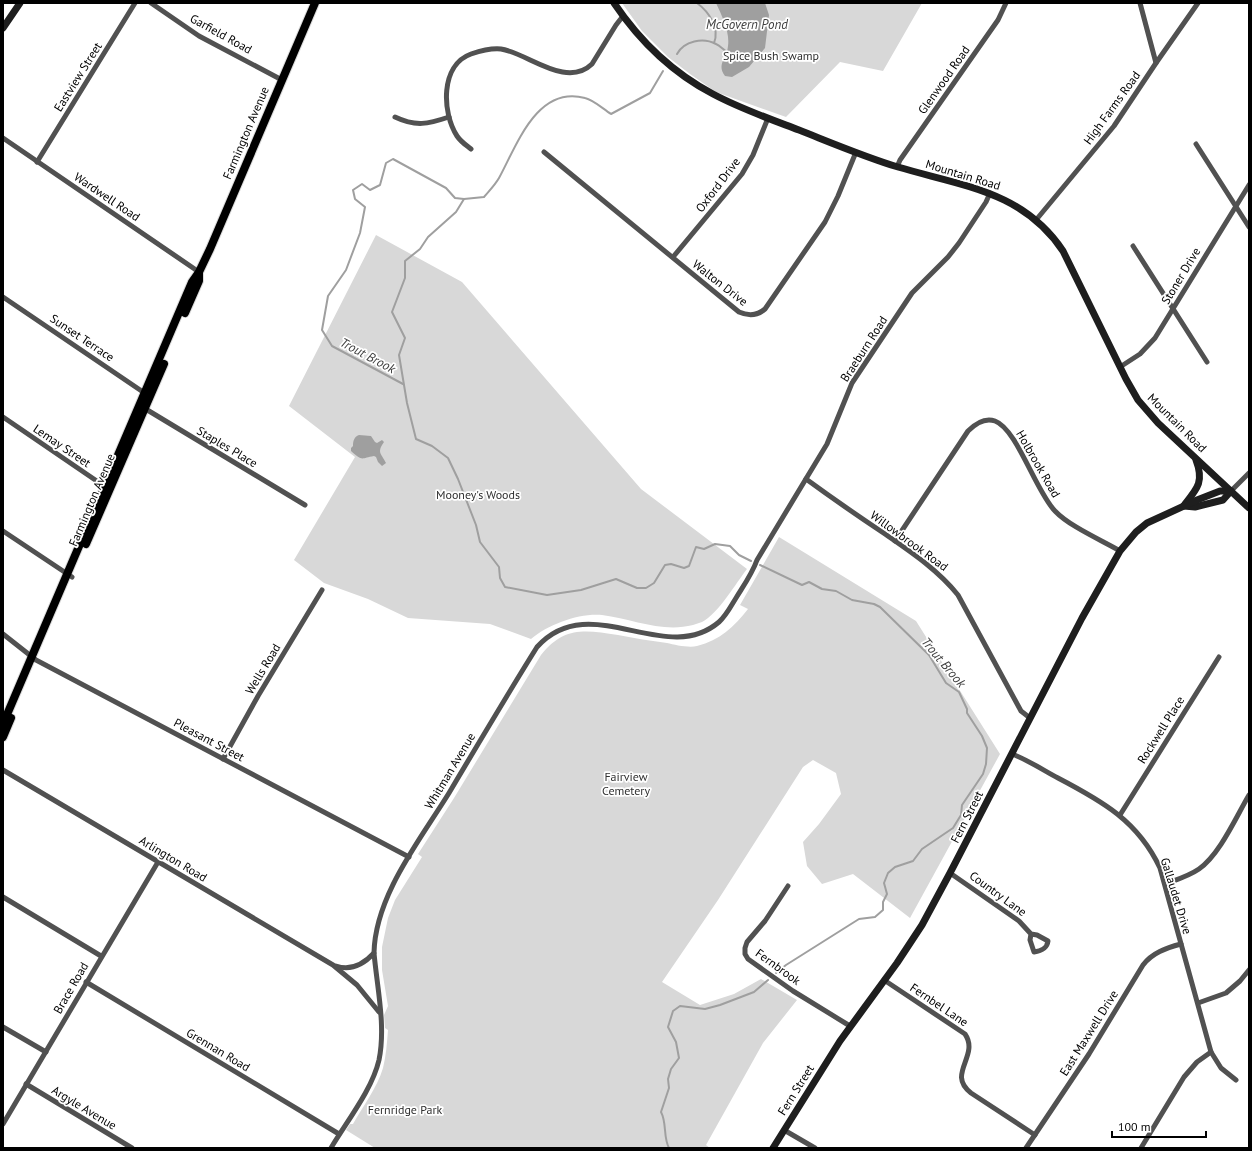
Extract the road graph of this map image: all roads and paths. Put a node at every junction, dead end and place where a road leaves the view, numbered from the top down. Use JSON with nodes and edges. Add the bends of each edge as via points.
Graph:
{"nodes":[{"id":1,"x":20,"y":3,"type":"edge"},
{"id":2,"x":135,"y":3,"type":"edge"},
{"id":3,"x":151,"y":3,"type":"edge"},
{"id":4,"x":315,"y":3,"type":"edge"},
{"id":5,"x":614,"y":3,"type":"edge"},
{"id":6,"x":1006,"y":3,"type":"edge"},
{"id":7,"x":1140,"y":3,"type":"edge"},
{"id":8,"x":1198,"y":3,"type":"edge"},
{"id":9,"x":623,"y":16,"type":"junction"},
{"id":10,"x":4,"y":25,"type":"edge"},
{"id":11,"x":1156,"y":63,"type":"junction"},
{"id":12,"x":282,"y":80,"type":"junction"},
{"id":13,"x":395,"y":117,"type":"dead end"},
{"id":14,"x":449,"y":117,"type":"junction"},
{"id":15,"x":768,"y":118,"type":"junction"},
{"id":16,"x":3,"y":138,"type":"edge"},
{"id":17,"x":1196,"y":144,"type":"dead end"},
{"id":18,"x":471,"y":148,"type":"dead end"},
{"id":19,"x":544,"y":152,"type":"dead end"},
{"id":20,"x":856,"y":152,"type":"junction"},
{"id":21,"x":37,"y":162,"type":"junction"},
{"id":22,"x":897,"y":167,"type":"junction"},
{"id":23,"x":1249,"y":185,"type":"edge"},
{"id":24,"x":990,"y":193,"type":"junction"},
{"id":25,"x":1235,"y":206,"type":"junction"},
{"id":26,"x":1036,"y":220,"type":"junction"},
{"id":27,"x":1249,"y":227,"type":"edge"},
{"id":28,"x":1133,"y":246,"type":"dead end"},
{"id":29,"x":673,"y":257,"type":"junction"},
{"id":30,"x":199,"y":272,"type":"junction"},
{"id":31,"x":3,"y":296,"type":"edge"},
{"id":32,"x":1173,"y":310,"type":"junction"},
{"id":33,"x":1207,"y":362,"type":"dead end"},
{"id":34,"x":1120,"y":367,"type":"junction"},
{"id":35,"x":147,"y":395,"type":"junction"},
{"id":36,"x":142,"y":407,"type":"junction"},
{"id":37,"x":3,"y":418,"type":"edge"},
{"id":38,"x":1195,"y":458,"type":"junction"},
{"id":39,"x":1249,"y":473,"type":"edge"},
{"id":40,"x":806,"y":480,"type":"junction"},
{"id":41,"x":107,"y":489,"type":"junction"},
{"id":42,"x":1231,"y":492,"type":"junction"},
{"id":43,"x":305,"y":505,"type":"dead end"},
{"id":44,"x":1184,"y":506,"type":"junction"},
{"id":45,"x":1249,"y":508,"type":"edge"},
{"id":46,"x":3,"y":531,"type":"edge"},
{"id":47,"x":895,"y":541,"type":"junction"},
{"id":48,"x":1120,"y":551,"type":"junction"},
{"id":49,"x":753,"y":571,"type":"joint"},
{"id":50,"x":70,"y":575,"type":"junction"},
{"id":51,"x":322,"y":590,"type":"dead end"},
{"id":52,"x":3,"y":632,"type":"edge"},
{"id":53,"x":1219,"y":657,"type":"dead end"},
{"id":54,"x":34,"y":658,"type":"junction"},
{"id":55,"x":7,"y":716,"type":"edge"},
{"id":56,"x":1030,"y":718,"type":"junction"},
{"id":57,"x":3,"y":724,"type":"edge"},
{"id":58,"x":3,"y":737,"type":"edge"},
{"id":59,"x":1012,"y":754,"type":"junction"},
{"id":60,"x":223,"y":759,"type":"junction"},
{"id":61,"x":3,"y":770,"type":"edge"},
{"id":62,"x":1249,"y":794,"type":"edge"},
{"id":63,"x":1120,"y":815,"type":"junction"},
{"id":64,"x":409,"y":857,"type":"junction"},
{"id":65,"x":158,"y":862,"type":"junction"},
{"id":66,"x":950,"y":873,"type":"junction"},
{"id":67,"x":1165,"y":884,"type":"junction"},
{"id":68,"x":788,"y":886,"type":"dead end"},
{"id":69,"x":3,"y":897,"type":"edge"},
{"id":70,"x":1031,"y":934,"type":"dead end"},
{"id":71,"x":1180,"y":944,"type":"junction"},
{"id":72,"x":374,"y":953,"type":"junction"},
{"id":73,"x":102,"y":956,"type":"junction"},
{"id":74,"x":333,"y":965,"type":"junction"},
{"id":75,"x":1249,"y":970,"type":"edge"},
{"id":76,"x":884,"y":980,"type":"junction"},
{"id":77,"x":86,"y":982,"type":"junction"},
{"id":78,"x":1198,"y":1003,"type":"junction"},
{"id":79,"x":380,"y":1013,"type":"junction"},
{"id":80,"x":3,"y":1026,"type":"edge"},
{"id":81,"x":850,"y":1026,"type":"junction"},
{"id":82,"x":46,"y":1052,"type":"junction"},
{"id":83,"x":1211,"y":1052,"type":"junction"},
{"id":84,"x":1236,"y":1080,"type":"dead end"},
{"id":85,"x":26,"y":1084,"type":"junction"},
{"id":86,"x":3,"y":1124,"type":"edge"},
{"id":87,"x":784,"y":1130,"type":"junction"},
{"id":88,"x":339,"y":1134,"type":"junction"},
{"id":89,"x":1035,"y":1135,"type":"junction"},
{"id":90,"x":132,"y":1148,"type":"edge"},
{"id":91,"x":331,"y":1148,"type":"edge"},
{"id":92,"x":773,"y":1148,"type":"edge"},
{"id":93,"x":815,"y":1148,"type":"edge"},
{"id":94,"x":1026,"y":1148,"type":"edge"},
{"id":95,"x":1142,"y":1148,"type":"edge"}],
"edges":[{"from":1,"to":10,"type":"street"},
{"from":2,"to":21,"type":"street","name":"Eastview Street"},
{"from":3,"to":12,"type":"street","name":"Garfield Road","via":[[199,36]]},
{"from":4,"to":12,"type":"main road","name":"Farmington Avenue"},
{"from":5,"to":9,"type":"street","name":"Mountain Road"},
{"from":6,"to":22,"type":"street","name":"Glenwood Road","via":[[998,20]]},
{"from":7,"to":11,"type":"street"},
{"from":8,"to":11,"type":"street","name":"High Farms Road"},
{"from":9,"to":14,"type":"street","via":[[592,64],[581,72],[550,69],[500,49],[470,54],[460,60],[449,78],[446,89]]},
{"from":9,"to":15,"type":"street","name":"Mountain Road","via":[[660,56],[695,83],[728,102]]},
{"from":11,"to":26,"type":"street","name":"High Farms Road","via":[[1114,126]]},
{"from":12,"to":30,"type":"main road","name":"Farmington Avenue"},
{"from":13,"to":14,"type":"street","via":[[420,125]]},
{"from":14,"to":18,"type":"street","via":[[457,136]]},
{"from":15,"to":20,"type":"street","name":"Mountain Road"},
{"from":15,"to":29,"type":"street","name":"Oxford Drive","via":[[742,174]]},
{"from":16,"to":21,"type":"street","name":"Wardwell Road"},
{"from":17,"to":25,"type":"street"},
{"from":19,"to":29,"type":"street","name":"Walton Drive"},
{"from":20,"to":22,"type":"street","name":"Mountain Road"},
{"from":20,"to":29,"type":"street","name":"Walton Drive","via":[[825,222],[761,313],[750,316],[739,312]]},
{"from":21,"to":30,"type":"street","name":"Wardwell Road"},
{"from":22,"to":24,"type":"street","name":"Mountain Road"},
{"from":23,"to":25,"type":"street","name":"Stoner Drive"},
{"from":24,"to":26,"type":"street","name":"Mountain Road"},
{"from":24,"to":40,"type":"street","name":"Braeburn Road","via":[[948,258],[912,293],[852,383],[827,444]]},
{"from":25,"to":27,"type":"street"},
{"from":25,"to":32,"type":"street","name":"Stoner Drive"},
{"from":26,"to":34,"type":"street","name":"Mountain Road","via":[[1063,251]]},
{"from":28,"to":32,"type":"street"},
{"from":30,"to":35,"type":"main road","name":"Farmington Avenue","via":[[192,282]]},
{"from":31,"to":35,"type":"street","name":"Sunset Terrace"},
{"from":32,"to":33,"type":"street"},
{"from":32,"to":34,"type":"street","name":"Stoner Drive","via":[[1148,346]]},
{"from":34,"to":38,"type":"street","name":"Mountain Road","via":[[1147,411]]},
{"from":35,"to":36,"type":"main road","name":"Farmington Avenue"},
{"from":36,"to":41,"type":"main road","name":"Farmington Avenue"},
{"from":36,"to":43,"type":"street","name":"Staples Place"},
{"from":37,"to":41,"type":"street","name":"Lemay Street"},
{"from":38,"to":42,"type":"street","name":"Mountain Road"},
{"from":38,"to":44,"type":"street","via":[[1200,474],[1199,484]]},
{"from":39,"to":42,"type":"street"},
{"from":40,"to":47,"type":"street","name":"Willowbrook Road"},
{"from":40,"to":49,"type":"street","name":"Braeburn Road","via":[[757,560]]},
{"from":41,"to":50,"type":"main road","name":"Farmington Avenue"},
{"from":42,"to":44,"type":"street","name":"Fern Street","via":[[1222,500],[1195,507]]},
{"from":42,"to":45,"type":"street","name":"Mountain Road"},
{"from":44,"to":48,"type":"street","name":"Fern Street","via":[[1147,523]]},
{"from":46,"to":50,"type":"street"},
{"from":47,"to":48,"type":"street","name":"Holbrook Road","via":[[968,431],[981,421],[988,420],[1000,424],[1010,434],[1043,495],[1054,510],[1065,520]]},
{"from":47,"to":56,"type":"street","name":"Willowbrook Road","via":[[939,573],[958,595],[1021,712]]},
{"from":48,"to":56,"type":"street","name":"Fern Street"},
{"from":49,"to":64,"type":"street","name":"Whitman Avenue","via":[[719,622],[693,636],[670,638],[588,623],[565,628],[547,637],[534,651]]},
{"from":50,"to":54,"type":"main road","name":"Farmington Avenue"},
{"from":51,"to":60,"type":"street","name":"Wells Road"},
{"from":52,"to":54,"type":"street","name":"Pleasant Street"},
{"from":53,"to":63,"type":"street","name":"Rockwell Place"},
{"from":54,"to":55,"type":"main road","name":"Farmington Avenue"},
{"from":54,"to":60,"type":"street","name":"Pleasant Street"},
{"from":55,"to":57,"type":"main road","name":"Farmington Avenue"},
{"from":55,"to":58,"type":"main road","name":"Farmington Avenue"},
{"from":56,"to":59,"type":"street","name":"Fern Street"},
{"from":59,"to":63,"type":"street","name":"Gallaudet Drive","via":[[1089,794]]},
{"from":59,"to":66,"type":"street","name":"Fern Street"},
{"from":60,"to":64,"type":"street","name":"Pleasant Street"},
{"from":61,"to":65,"type":"street","name":"Arlington Road"},
{"from":62,"to":67,"type":"street","via":[[1210,859],[1192,873]]},
{"from":63,"to":67,"type":"street","name":"Gallaudet Drive","via":[[1139,834],[1154,856]]},
{"from":64,"to":72,"type":"street","name":"Whitman Avenue","via":[[395,880],[380,916],[375,933]]},
{"from":65,"to":73,"type":"street","name":"Brace Road"},
{"from":65,"to":74,"type":"street","name":"Arlington Road"},
{"from":66,"to":70,"type":"street","name":"Country Lane","via":[[1019,920]]},
{"from":66,"to":76,"type":"street","name":"Fern Street","via":[[922,925]]},
{"from":67,"to":71,"type":"street","name":"Gallaudet Drive"},
{"from":68,"to":81,"type":"street","name":"Fernbrook","via":[[765,922],[747,942],[745,954],[748,959],[793,991]]},
{"from":69,"to":73,"type":"street"},
{"from":71,"to":78,"type":"street","name":"Gallaudet Drive"},
{"from":71,"to":89,"type":"street","name":"East Maxwell Drive","via":[[1157,953],[1142,965],[1089,1054]]},
{"from":72,"to":74,"type":"street","name":"Arlington Road","via":[[355,967]]},
{"from":72,"to":79,"type":"street","name":"Whitman Avenue"},
{"from":73,"to":77,"type":"street","name":"Brace Road"},
{"from":74,"to":79,"type":"street","name":"Arlington Road","via":[[357,985]]},
{"from":75,"to":78,"type":"street","via":[[1226,993]]},
{"from":76,"to":81,"type":"street","name":"Fern Street"},
{"from":76,"to":89,"type":"street","name":"Fernbel Lane","via":[[965,1034],[970,1046],[961,1078],[964,1086]]},
{"from":77,"to":82,"type":"street","name":"Brace Road"},
{"from":77,"to":88,"type":"street","name":"Grennan Road"},
{"from":78,"to":83,"type":"street","name":"Gallaudet Drive"},
{"from":79,"to":88,"type":"street","name":"Whitman Avenue","via":[[381,1040],[378,1061],[364,1094]]},
{"from":80,"to":82,"type":"street"},
{"from":81,"to":87,"type":"street","name":"Fern Street"},
{"from":82,"to":85,"type":"street","name":"Brace Road"},
{"from":83,"to":84,"type":"street","name":"Gallaudet Drive","via":[[1221,1068]]},
{"from":83,"to":95,"type":"street","via":[[1197,1062],[1184,1077]]},
{"from":85,"to":86,"type":"street","name":"Brace Road"},
{"from":85,"to":90,"type":"street","name":"Argyle Avenue"},
{"from":87,"to":92,"type":"street","name":"Fern Street"},
{"from":87,"to":93,"type":"street"},
{"from":88,"to":91,"type":"street","name":"Whitman Avenue"},
{"from":89,"to":94,"type":"street","name":"East Maxwell Drive"}]}
